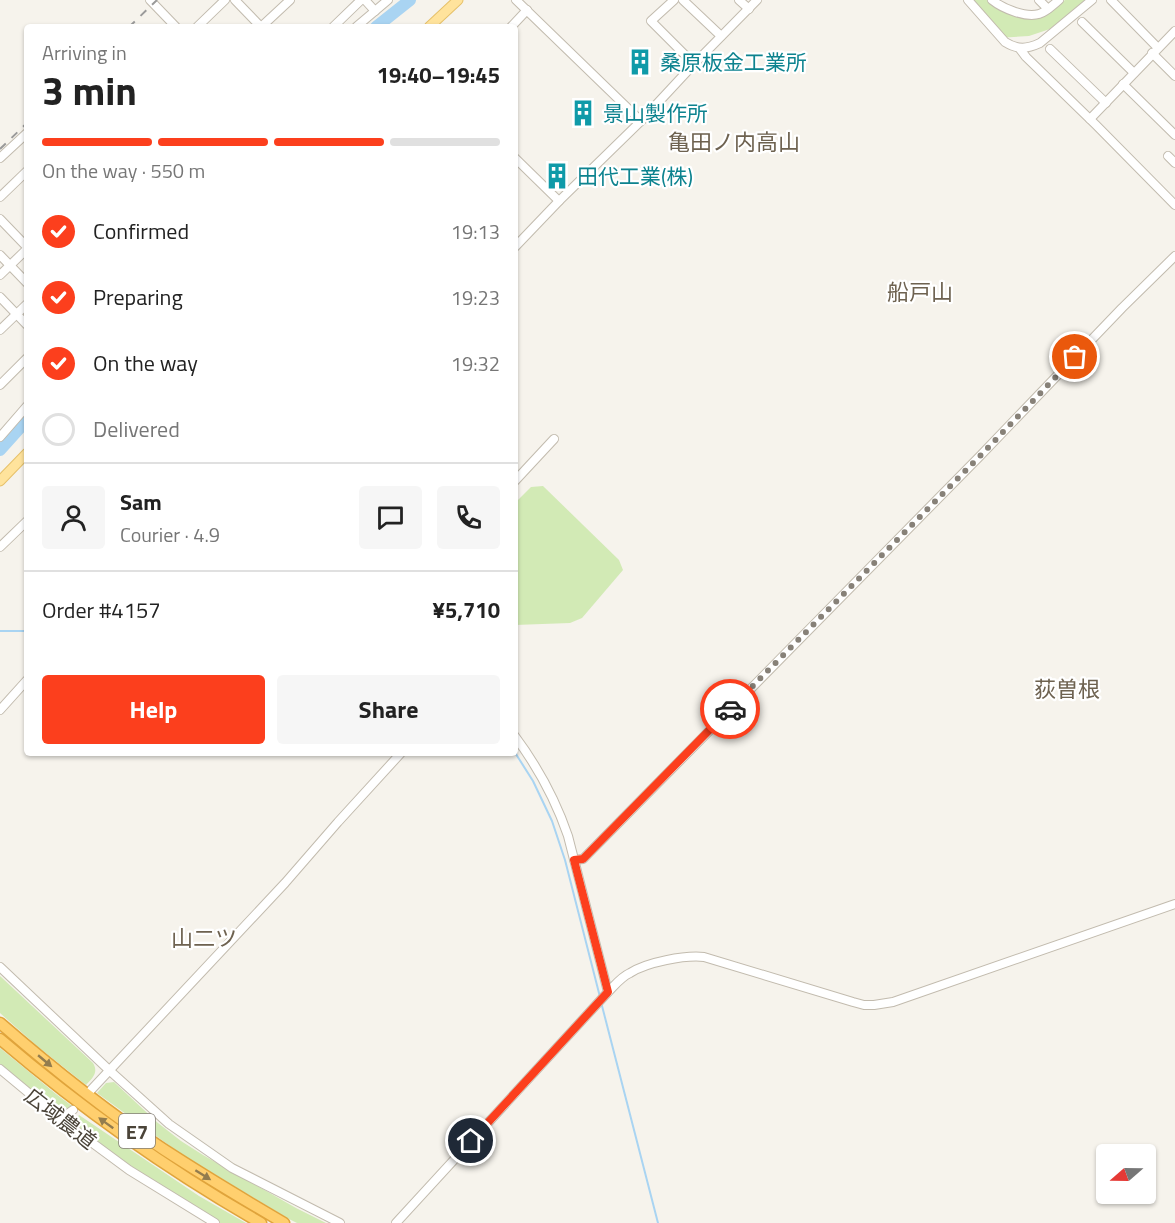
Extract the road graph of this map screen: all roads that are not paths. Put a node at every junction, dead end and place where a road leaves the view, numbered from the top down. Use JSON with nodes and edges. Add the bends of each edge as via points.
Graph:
{"nodes":[{"id":1,"x":150,"y":0,"type":"edge"},
{"id":2,"x":225,"y":0,"type":"edge"},
{"id":3,"x":234,"y":0,"type":"edge"},
{"id":4,"x":363,"y":0,"type":"edge"},
{"id":5,"x":388,"y":0,"type":"edge"},
{"id":6,"x":458,"y":0,"type":"edge"},
{"id":7,"x":516,"y":0,"type":"edge"},
{"id":8,"x":674,"y":0,"type":"edge"},
{"id":9,"x":683,"y":0,"type":"edge"},
{"id":10,"x":739,"y":0,"type":"edge"},
{"id":11,"x":757,"y":0,"type":"edge"},
{"id":12,"x":968,"y":0,"type":"edge"},
{"id":13,"x":992,"y":0,"type":"edge"},
{"id":14,"x":1039,"y":0,"type":"edge"},
{"id":15,"x":1059,"y":0,"type":"edge"},
{"id":16,"x":1092,"y":0,"type":"edge"},
{"id":17,"x":1111,"y":0,"type":"edge"},
{"id":18,"x":287,"y":1,"type":"edge"},
{"id":19,"x":749,"y":9,"type":"junction"},
{"id":20,"x":1048,"y":9,"type":"junction"},
{"id":21,"x":527,"y":10,"type":"junction"},
{"id":22,"x":375,"y":11,"type":"junction"},
{"id":23,"x":1082,"y":22,"type":"dead end"},
{"id":24,"x":169,"y":24,"type":"edge"},
{"id":25,"x":200,"y":24,"type":"edge"},
{"id":26,"x":258,"y":24,"type":"edge"},
{"id":27,"x":264,"y":24,"type":"edge"},
{"id":28,"x":336,"y":24,"type":"edge"},
{"id":29,"x":360,"y":24,"type":"edge"},
{"id":30,"x":432,"y":24,"type":"edge"},
{"id":31,"x":514,"y":24,"type":"edge"},
{"id":32,"x":1175,"y":31,"type":"edge"},
{"id":33,"x":721,"y":36,"type":"junction"},
{"id":34,"x":1020,"y":49,"type":"junction"},
{"id":35,"x":1050,"y":49,"type":"dead end"},
{"id":36,"x":1155,"y":51,"type":"junction"},
{"id":37,"x":694,"y":64,"type":"junction"},
{"id":38,"x":1134,"y":74,"type":"junction"},
{"id":39,"x":1175,"y":76,"type":"edge"},
{"id":40,"x":1124,"y":84,"type":"junction"},
{"id":41,"x":1106,"y":103,"type":"junction"},
{"id":42,"x":1090,"y":119,"type":"junction"},
{"id":43,"x":641,"y":121,"type":"junction"},
{"id":44,"x":1175,"y":135,"type":"edge"},
{"id":45,"x":24,"y":136,"type":"edge"},
{"id":46,"x":1168,"y":156,"type":"dead end"},
{"id":47,"x":0,"y":158,"type":"edge"},
{"id":48,"x":518,"y":161,"type":"edge"},
{"id":49,"x":1175,"y":163,"type":"edge"},
{"id":50,"x":24,"y":174,"type":"edge"},
{"id":51,"x":1,"y":193,"type":"edge"},
{"id":52,"x":559,"y":201,"type":"junction"},
{"id":53,"x":1175,"y":205,"type":"edge"},
{"id":54,"x":0,"y":219,"type":"edge"},
{"id":55,"x":518,"y":244,"type":"edge"},
{"id":56,"x":24,"y":245,"type":"edge"},
{"id":57,"x":24,"y":251,"type":"edge"},
{"id":58,"x":0,"y":255,"type":"edge"},
{"id":59,"x":1175,"y":256,"type":"edge"},
{"id":60,"x":10,"y":265,"type":"junction"},
{"id":61,"x":0,"y":275,"type":"edge"},
{"id":62,"x":24,"y":280,"type":"edge"},
{"id":63,"x":0,"y":297,"type":"edge"},
{"id":64,"x":24,"y":307,"type":"edge"},
{"id":65,"x":16,"y":314,"type":"junction"},
{"id":66,"x":24,"y":322,"type":"edge"},
{"id":67,"x":0,"y":330,"type":"edge"},
{"id":68,"x":24,"y":361,"type":"edge"},
{"id":69,"x":0,"y":385,"type":"edge"},
{"id":70,"x":24,"y":409,"type":"edge"},
{"id":71,"x":0,"y":437,"type":"edge"},
{"id":72,"x":554,"y":439,"type":"dead end"},
{"id":73,"x":24,"y":456,"type":"edge"},
{"id":74,"x":518,"y":478,"type":"edge"},
{"id":75,"x":0,"y":481,"type":"edge"},
{"id":76,"x":24,"y":524,"type":"edge"},
{"id":77,"x":0,"y":547,"type":"edge"},
{"id":78,"x":24,"y":683,"type":"edge"},
{"id":79,"x":0,"y":710,"type":"edge"},
{"id":80,"x":518,"y":741,"type":"edge"},
{"id":81,"x":398,"y":756,"type":"edge"},
{"id":82,"x":574,"y":860,"type":"junction"},
{"id":83,"x":1175,"y":904,"type":"edge"},
{"id":84,"x":0,"y":967,"type":"edge"},
{"id":85,"x":606,"y":994,"type":"junction"},
{"id":86,"x":0,"y":1023,"type":"edge"},
{"id":87,"x":0,"y":1039,"type":"edge"},
{"id":88,"x":0,"y":1069,"type":"edge"},
{"id":89,"x":109,"y":1070,"type":"junction"},
{"id":90,"x":91,"y":1090,"type":"dead end"},
{"id":91,"x":73,"y":1110,"type":"dead end"},
{"id":92,"x":60,"y":1119,"type":"junction"},
{"id":93,"x":215,"y":1223,"type":"edge"},
{"id":94,"x":261,"y":1223,"type":"edge"},
{"id":95,"x":284,"y":1223,"type":"edge"},
{"id":96,"x":340,"y":1223,"type":"edge"},
{"id":97,"x":396,"y":1223,"type":"edge"}],
"edges":[{"from":1,"to":24,"type":"street"},
{"from":2,"to":25,"type":"street"},
{"from":3,"to":26,"type":"street"},
{"from":4,"to":22,"type":"street"},
{"from":4,"to":28,"type":"street"},
{"from":5,"to":22,"type":"street"},
{"from":6,"to":30,"type":"main road"},
{"from":7,"to":21,"type":"street"},
{"from":8,"to":37,"type":"street","via":[[651,21]]},
{"from":9,"to":33,"type":"street"},
{"from":10,"to":19,"type":"street"},
{"from":11,"to":19,"type":"street"},
{"from":12,"to":34,"type":"street","via":[[1005,42]]},
{"from":13,"to":20,"type":"street","via":[[1032,15]]},
{"from":14,"to":20,"type":"street"},
{"from":15,"to":20,"type":"street"},
{"from":16,"to":34,"type":"street","via":[[1040,43]]},
{"from":17,"to":36,"type":"street"},
{"from":18,"to":27,"type":"street"},
{"from":19,"to":33,"type":"street"},
{"from":21,"to":31,"type":"street"},
{"from":21,"to":43,"type":"street"},
{"from":22,"to":29,"type":"street"},
{"from":23,"to":38,"type":"street"},
{"from":32,"to":36,"type":"street"},
{"from":33,"to":37,"type":"street"},
{"from":34,"to":42,"type":"street"},
{"from":35,"to":41,"type":"street"},
{"from":36,"to":38,"type":"street"},
{"from":36,"to":39,"type":"street"},
{"from":37,"to":43,"type":"street"},
{"from":38,"to":40,"type":"street"},
{"from":40,"to":41,"type":"street"},
{"from":40,"to":44,"type":"street"},
{"from":41,"to":42,"type":"street"},
{"from":42,"to":53,"type":"street"},
{"from":43,"to":52,"type":"street"},
{"from":45,"to":47,"type":"street"},
{"from":46,"to":49,"type":"street"},
{"from":48,"to":52,"type":"street"},
{"from":50,"to":51,"type":"street"},
{"from":52,"to":55,"type":"street"},
{"from":54,"to":56,"type":"street"},
{"from":57,"to":60,"type":"street"},
{"from":58,"to":60,"type":"street"},
{"from":59,"to":82,"type":"street","via":[[591,851],[583,859]]},
{"from":60,"to":61,"type":"street"},
{"from":60,"to":62,"type":"street"},
{"from":63,"to":65,"type":"street"},
{"from":64,"to":65,"type":"street"},
{"from":65,"to":66,"type":"street"},
{"from":65,"to":67,"type":"street"},
{"from":68,"to":69,"type":"street"},
{"from":70,"to":71,"type":"street"},
{"from":72,"to":74,"type":"street"},
{"from":73,"to":75,"type":"main road"},
{"from":76,"to":77,"type":"street"},
{"from":78,"to":79,"type":"street"},
{"from":80,"to":82,"type":"street","via":[[545,780],[560,812]]},
{"from":81,"to":89,"type":"street"},
{"from":82,"to":85,"type":"street"},
{"from":83,"to":85,"type":"street","via":[[883,1004],[864,1005],[696,956],[641,967],[623,977]]},
{"from":84,"to":89,"type":"street"},
{"from":85,"to":97,"type":"street"},
{"from":86,"to":95,"type":"highway","number":"E7","one_way":true,"via":[[122,1120]]},
{"from":94,"to":87,"type":"highway","number":"E7","one_way":true,"via":[[115,1130]]},
{"from":88,"to":92,"type":"street","name":"広域農道"},
{"from":89,"to":90,"type":"street"},
{"from":89,"to":96,"type":"street","via":[[170,1124],[232,1168]]},
{"from":91,"to":92,"type":"street"},
{"from":92,"to":93,"type":"street","name":"広域農道","via":[[129,1170]]}]}
